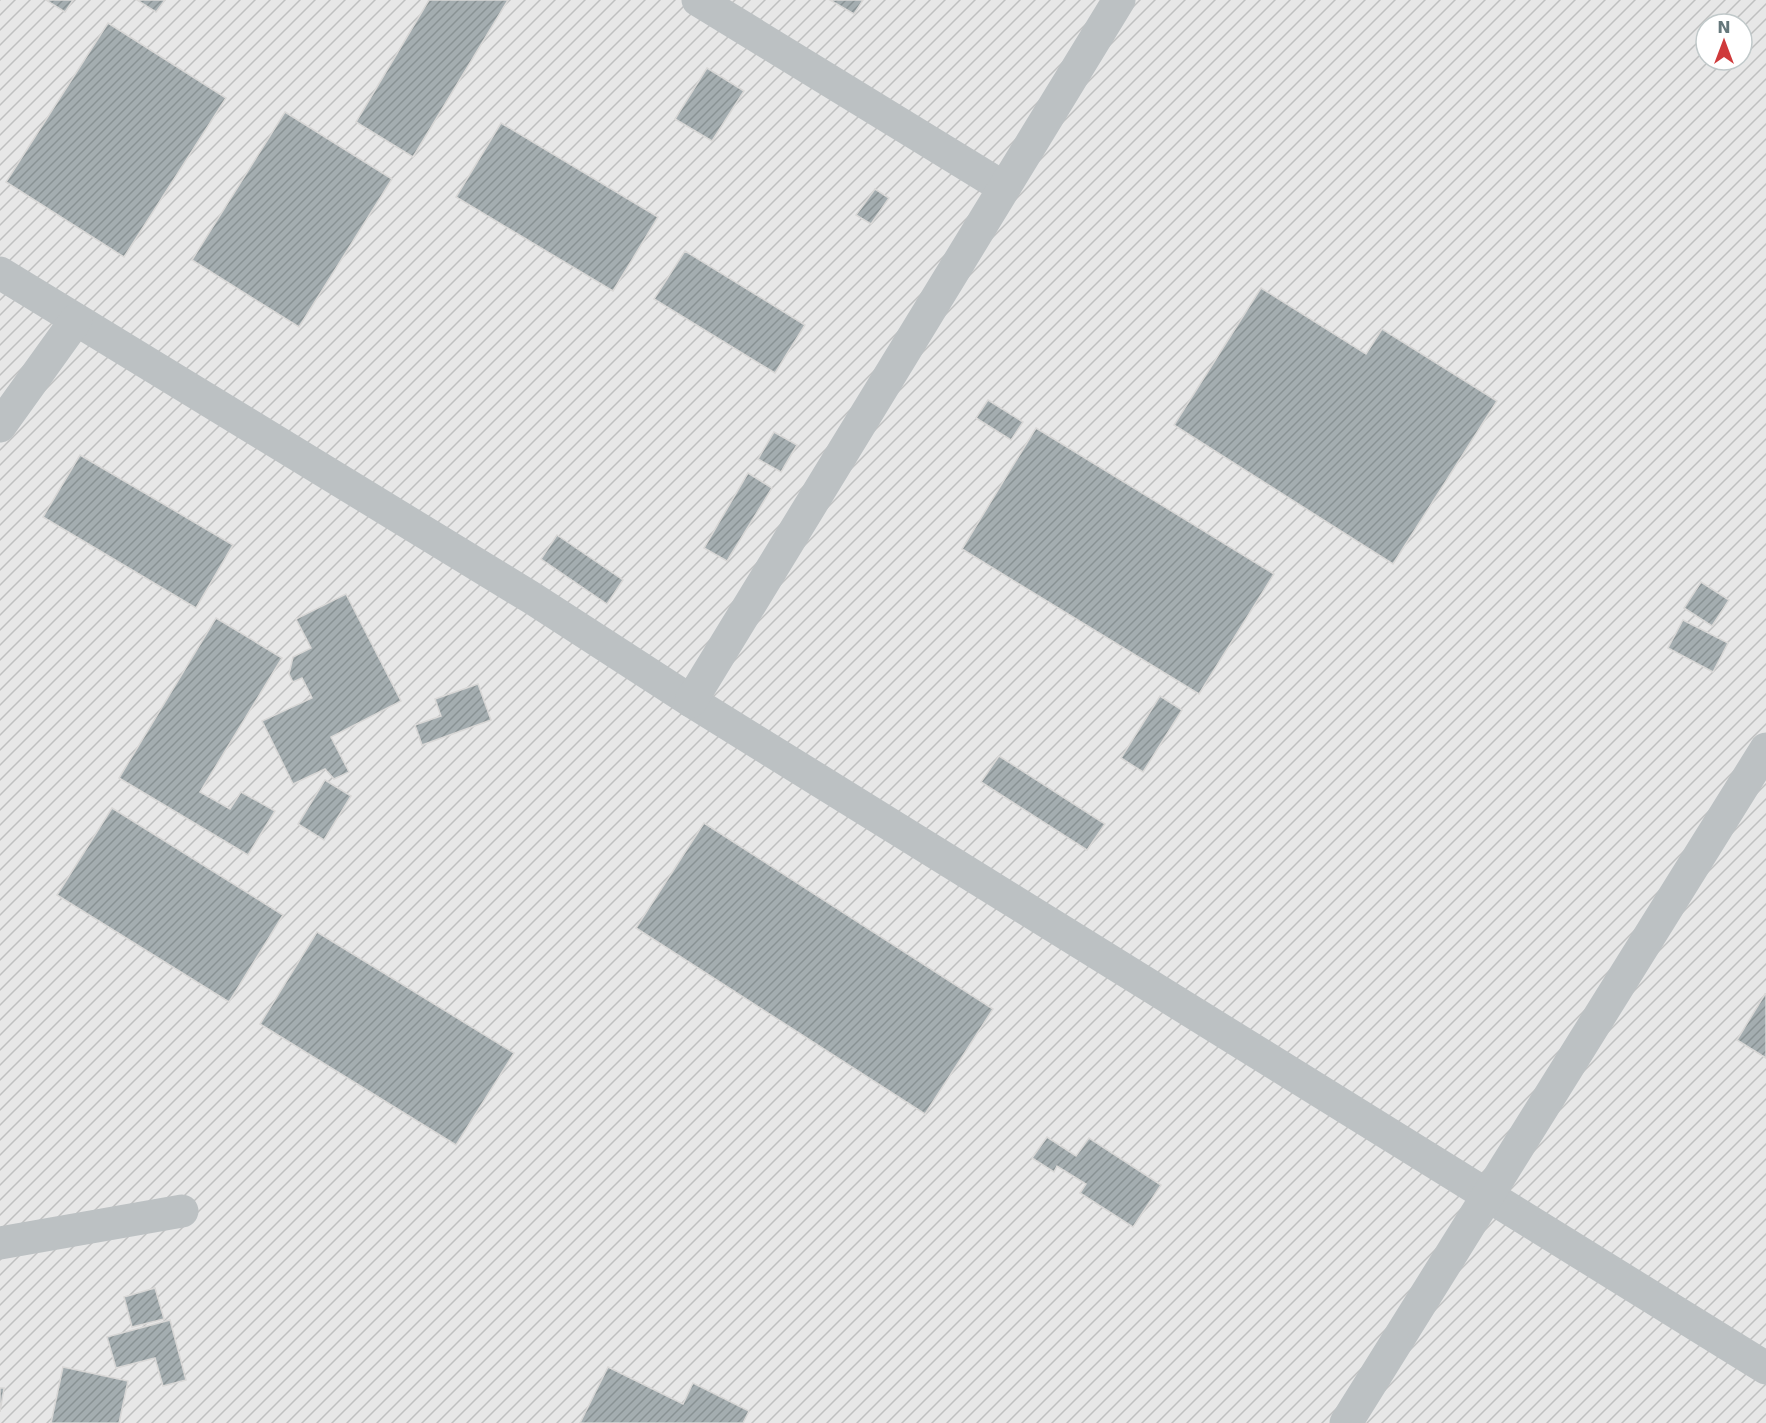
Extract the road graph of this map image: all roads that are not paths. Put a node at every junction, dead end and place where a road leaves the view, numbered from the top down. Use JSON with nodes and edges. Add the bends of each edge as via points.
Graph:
{"nodes":[{"id":1,"x":698,"y":0,"type":"edge"},
{"id":2,"x":1119,"y":0,"type":"edge"},
{"id":3,"x":1003,"y":187,"type":"junction"},
{"id":4,"x":0,"y":273,"type":"edge"},
{"id":5,"x":76,"y":320,"type":"junction"},
{"id":6,"x":0,"y":426,"type":"edge"},
{"id":7,"x":691,"y":701,"type":"junction"},
{"id":8,"x":1766,"y":749,"type":"edge"},
{"id":9,"x":1487,"y":1195,"type":"junction"},
{"id":10,"x":182,"y":1210,"type":"dead end"},
{"id":11,"x":0,"y":1243,"type":"edge"},
{"id":12,"x":1766,"y":1368,"type":"edge"},
{"id":13,"x":1346,"y":1423,"type":"edge"}],
"edges":[{"from":1,"to":3,"type":"street"},
{"from":2,"to":3,"type":"street"},
{"from":3,"to":7,"type":"street"},
{"from":4,"to":5,"type":"street"},
{"from":5,"to":6,"type":"street"},
{"from":5,"to":7,"type":"street","via":[[532,598]]},
{"from":7,"to":9,"type":"street"},
{"from":8,"to":9,"type":"street"},
{"from":9,"to":12,"type":"street"},
{"from":9,"to":13,"type":"street"},
{"from":10,"to":11,"type":"street"}]}
